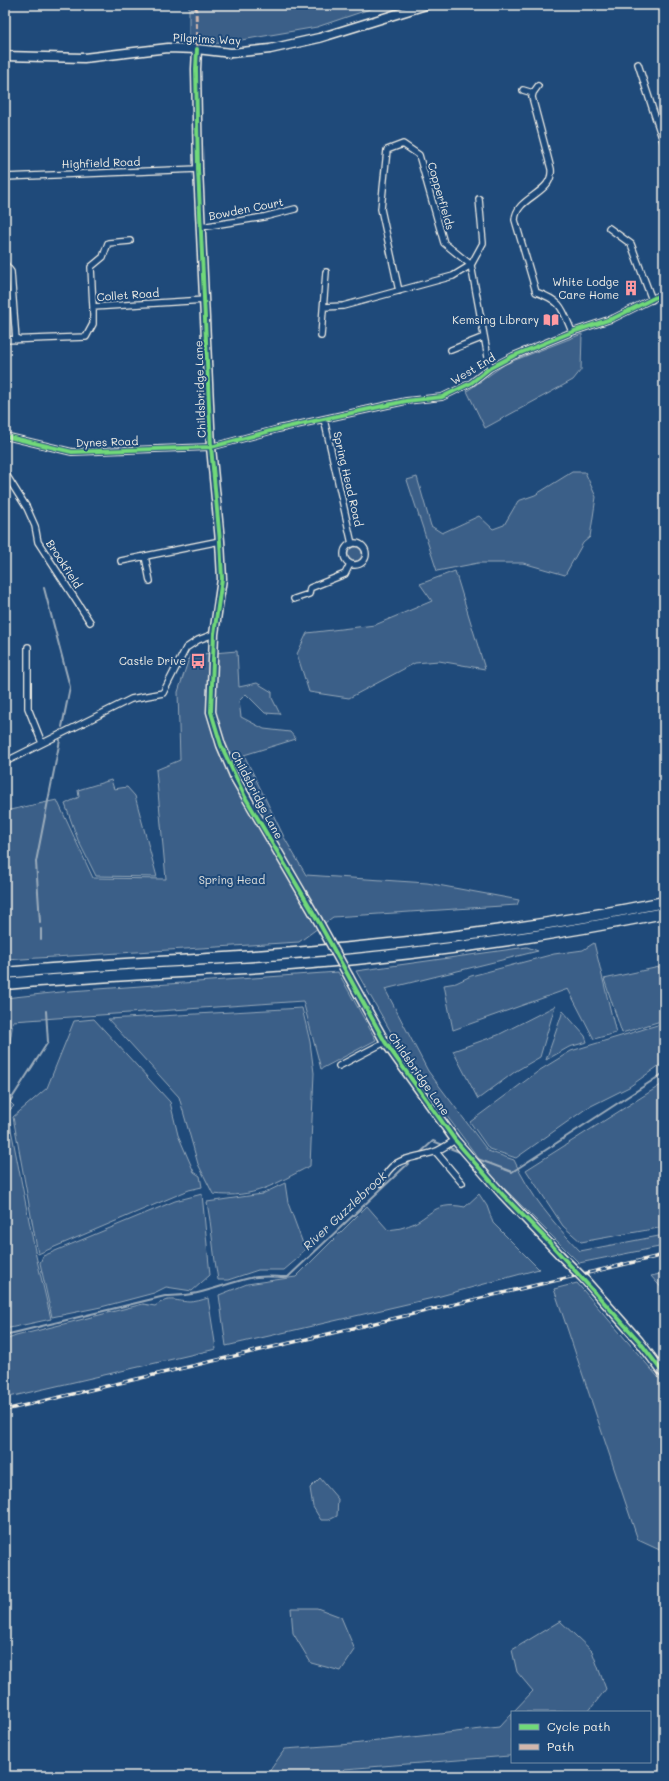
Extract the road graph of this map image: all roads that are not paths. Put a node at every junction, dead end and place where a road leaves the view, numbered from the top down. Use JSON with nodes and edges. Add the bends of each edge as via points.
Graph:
{"nodes":[{"id":1,"x":426,"y":5,"type":"edge"},
{"id":2,"x":197,"y":49,"type":"junction"},
{"id":3,"x":5,"y":56,"type":"edge"},
{"id":4,"x":638,"y":64,"type":"dead end"},
{"id":5,"x":538,"y":86,"type":"dead end"},
{"id":6,"x":523,"y":90,"type":"dead end"},
{"id":7,"x":533,"y":92,"type":"junction"},
{"id":8,"x":664,"y":144,"type":"edge"},
{"id":9,"x":198,"y":169,"type":"junction"},
{"id":10,"x":5,"y":177,"type":"edge"},
{"id":11,"x":479,"y":199,"type":"dead end"},
{"id":12,"x":295,"y":209,"type":"dead end"},
{"id":13,"x":201,"y":227,"type":"junction"},
{"id":14,"x":609,"y":228,"type":"dead end"},
{"id":15,"x":130,"y":241,"type":"dead end"},
{"id":16,"x":5,"y":264,"type":"edge"},
{"id":17,"x":471,"y":265,"type":"junction"},
{"id":18,"x":326,"y":272,"type":"dead end"},
{"id":19,"x":399,"y":291,"type":"junction"},
{"id":20,"x":664,"y":294,"type":"edge"},
{"id":21,"x":205,"y":300,"type":"junction"},
{"id":22,"x":652,"y":300,"type":"junction"},
{"id":23,"x":93,"y":307,"type":"junction"},
{"id":24,"x":324,"y":308,"type":"junction"},
{"id":25,"x":572,"y":332,"type":"junction"},
{"id":26,"x":321,"y":336,"type":"dead end"},
{"id":27,"x":484,"y":337,"type":"junction"},
{"id":28,"x":5,"y":340,"type":"edge"},
{"id":29,"x":16,"y":340,"type":"junction"},
{"id":30,"x":451,"y":350,"type":"dead end"},
{"id":31,"x":490,"y":368,"type":"junction"},
{"id":32,"x":324,"y":419,"type":"junction"},
{"id":33,"x":5,"y":436,"type":"edge"},
{"id":34,"x":211,"y":447,"type":"junction"},
{"id":35,"x":5,"y":473,"type":"edge"},
{"id":36,"x":220,"y":542,"type":"junction"},
{"id":37,"x":352,"y":544,"type":"junction"},
{"id":38,"x":145,"y":556,"type":"junction"},
{"id":39,"x":121,"y":561,"type":"dead end"},
{"id":40,"x":350,"y":564,"type":"junction"},
{"id":41,"x":150,"y":580,"type":"dead end"},
{"id":42,"x":294,"y":599,"type":"dead end"},
{"id":43,"x":90,"y":622,"type":"dead end"},
{"id":44,"x":214,"y":634,"type":"junction"},
{"id":45,"x":28,"y":647,"type":"dead end"},
{"id":46,"x":42,"y":744,"type":"junction"},
{"id":47,"x":5,"y":762,"type":"edge"},
{"id":48,"x":664,"y":902,"type":"edge"},
{"id":49,"x":664,"y":913,"type":"edge"},
{"id":50,"x":5,"y":973,"type":"edge"},
{"id":51,"x":5,"y":984,"type":"edge"},
{"id":52,"x":385,"y":1042,"type":"junction"},
{"id":53,"x":339,"y":1066,"type":"dead end"},
{"id":54,"x":455,"y":1140,"type":"junction"},
{"id":55,"x":436,"y":1152,"type":"junction"},
{"id":56,"x":381,"y":1183,"type":"dead end"},
{"id":57,"x":462,"y":1184,"type":"dead end"},
{"id":58,"x":664,"y":1374,"type":"edge"}],
"edges":[{"from":1,"to":2,"type":"street","name":"Pilgrims Way","via":[[319,38],[270,49],[230,54]]},
{"from":2,"to":3,"type":"street","name":"Pilgrims Way","via":[[168,48],[84,58]]},
{"from":2,"to":9,"type":"street","name":"Childsbridge Lane"},
{"from":4,"to":8,"type":"street"},
{"from":5,"to":7,"type":"street"},
{"from":6,"to":7,"type":"street"},
{"from":7,"to":25,"type":"street","via":[[532,97],[552,178],[549,184],[518,209],[515,220],[536,292],[551,297],[562,307]]},
{"from":9,"to":10,"type":"street","name":"Highfield Road"},
{"from":9,"to":13,"type":"street","name":"Childsbridge Lane"},
{"from":11,"to":17,"type":"street","via":[[483,244]]},
{"from":12,"to":13,"type":"street","name":"Bowden Court","via":[[264,217]]},
{"from":13,"to":21,"type":"street","name":"Childsbridge Lane"},
{"from":14,"to":22,"type":"street","via":[[631,244]]},
{"from":15,"to":23,"type":"street","via":[[108,243],[103,257],[91,267]]},
{"from":16,"to":29,"type":"street","via":[[11,272]]},
{"from":17,"to":19,"type":"street","via":[[453,276]]},
{"from":17,"to":19,"type":"street","name":"Copperfields","via":[[444,243],[419,155],[403,144],[387,150],[381,208]]},
{"from":17,"to":27,"type":"street"},
{"from":18,"to":24,"type":"street"},
{"from":19,"to":24,"type":"street","via":[[343,306]]},
{"from":20,"to":22,"type":"street","name":"West End"},
{"from":21,"to":23,"type":"street","name":"Collet Road"},
{"from":21,"to":34,"type":"street","name":"Childsbridge Lane"},
{"from":22,"to":25,"type":"street","name":"West End","via":[[614,318]]},
{"from":23,"to":29,"type":"street","name":"Collet Road","via":[[93,324],[86,337]]},
{"from":24,"to":26,"type":"street"},
{"from":25,"to":31,"type":"street","name":"West End"},
{"from":27,"to":30,"type":"street"},
{"from":27,"to":31,"type":"street"},
{"from":28,"to":29,"type":"street","name":"Collet Road"},
{"from":31,"to":32,"type":"street","name":"West End","via":[[471,383],[442,397],[406,401]]},
{"from":32,"to":34,"type":"street","name":"West End"},
{"from":32,"to":37,"type":"street","name":"Spring Head Road"},
{"from":33,"to":34,"type":"street","name":"Dynes Road","via":[[72,452]]},
{"from":34,"to":36,"type":"street","name":"Childsbridge Lane"},
{"from":35,"to":43,"type":"street","name":"Brookfield","via":[[35,526],[38,542]]},
{"from":36,"to":38,"type":"street"},
{"from":36,"to":44,"type":"street","name":"Childsbridge Lane","via":[[222,579]]},
{"from":37,"to":40,"type":"street","name":"Spring Head Road","via":[[344,552],[345,559]]},
{"from":37,"to":40,"type":"street","name":"Spring Head Road","via":[[362,545],[366,555],[361,564]]},
{"from":38,"to":39,"type":"street"},
{"from":38,"to":41,"type":"street"},
{"from":40,"to":42,"type":"street","via":[[345,574],[310,588],[309,594]]},
{"from":44,"to":46,"type":"street","via":[[186,648],[163,693],[131,699]]},
{"from":44,"to":52,"type":"street","name":"Childsbridge Lane","bridge":true,"via":[[211,712],[221,745],[245,797]]},
{"from":45,"to":46,"type":"street","via":[[28,708]]},
{"from":46,"to":47,"type":"street"},
{"from":48,"to":50,"type":"highway","via":[[537,924],[384,944],[295,953]]},
{"from":49,"to":51,"type":"highway","via":[[543,935],[405,954],[273,966]]},
{"from":52,"to":53,"type":"street"},
{"from":52,"to":54,"type":"street","name":"Childsbridge Lane"},
{"from":54,"to":55,"type":"street"},
{"from":54,"to":58,"type":"street","name":"Childsbridge Lane","bridge":true,"via":[[502,1194],[585,1280],[639,1341]]},
{"from":55,"to":56,"type":"street","via":[[397,1162],[387,1170]]},
{"from":55,"to":57,"type":"street"}]}
